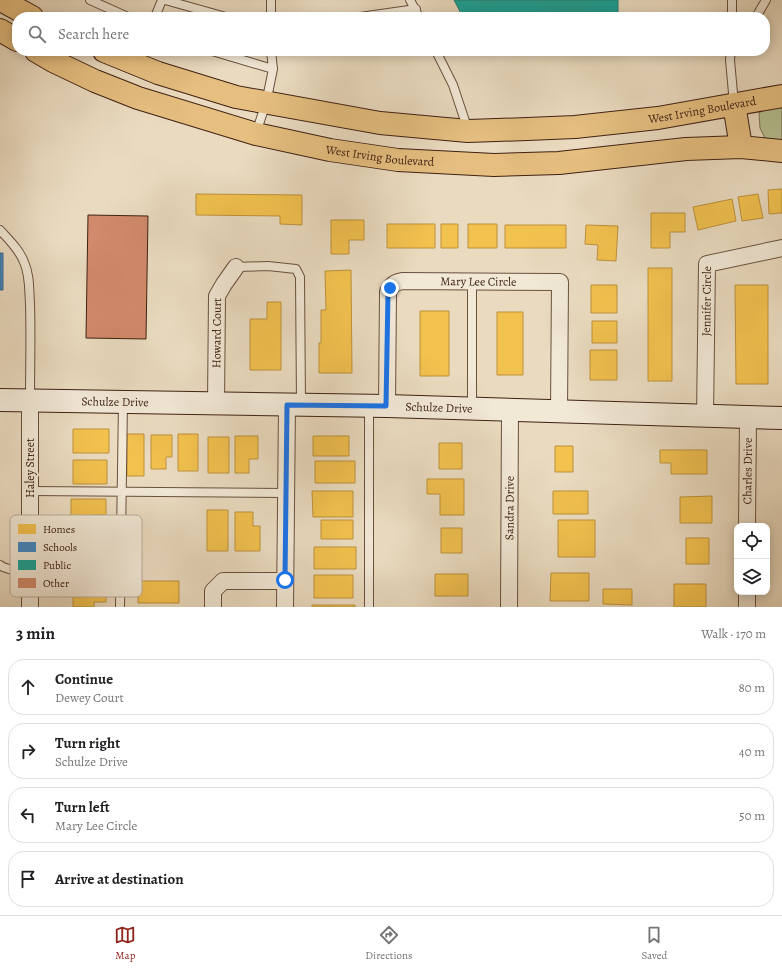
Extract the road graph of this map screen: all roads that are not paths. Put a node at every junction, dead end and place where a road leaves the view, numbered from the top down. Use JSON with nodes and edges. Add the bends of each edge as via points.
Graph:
{"nodes":[{"id":1,"x":1,"y":0,"type":"edge"},
{"id":2,"x":90,"y":0,"type":"edge"},
{"id":3,"x":162,"y":0,"type":"edge"},
{"id":4,"x":165,"y":0,"type":"edge"},
{"id":5,"x":271,"y":0,"type":"edge"},
{"id":6,"x":410,"y":0,"type":"edge"},
{"id":7,"x":732,"y":0,"type":"edge"},
{"id":8,"x":766,"y":0,"type":"edge"},
{"id":9,"x":23,"y":12,"type":"edge"},
{"id":10,"x":117,"y":12,"type":"edge"},
{"id":11,"x":157,"y":12,"type":"edge"},
{"id":12,"x":208,"y":12,"type":"edge"},
{"id":13,"x":271,"y":12,"type":"edge"},
{"id":14,"x":417,"y":12,"type":"edge"},
{"id":15,"x":732,"y":12,"type":"edge"},
{"id":16,"x":759,"y":12,"type":"edge"},
{"id":17,"x":0,"y":30,"type":"edge"},
{"id":18,"x":12,"y":37,"type":"edge"},
{"id":19,"x":44,"y":56,"type":"edge"},
{"id":20,"x":116,"y":56,"type":"edge"},
{"id":21,"x":229,"y":56,"type":"edge"},
{"id":22,"x":272,"y":56,"type":"edge"},
{"id":23,"x":438,"y":56,"type":"edge"},
{"id":24,"x":730,"y":56,"type":"edge"},
{"id":25,"x":732,"y":56,"type":"edge"},
{"id":26,"x":730,"y":60,"type":"junction"},
{"id":27,"x":273,"y":69,"type":"junction"},
{"id":28,"x":782,"y":96,"type":"edge"},
{"id":29,"x":266,"y":102,"type":"junction"},
{"id":30,"x":734,"y":104,"type":"junction"},
{"id":31,"x":468,"y":131,"type":"junction"},
{"id":32,"x":256,"y":134,"type":"junction"},
{"id":33,"x":741,"y":147,"type":"junction"},
{"id":34,"x":782,"y":151,"type":"edge"},
{"id":35,"x":0,"y":230,"type":"edge"},
{"id":36,"x":782,"y":248,"type":"edge"},
{"id":37,"x":236,"y":267,"type":"joint"},
{"id":38,"x":472,"y":282,"type":"junction"},
{"id":39,"x":0,"y":400,"type":"edge"},
{"id":40,"x":30,"y":401,"type":"junction"},
{"id":41,"x":123,"y":402,"type":"junction"},
{"id":42,"x":216,"y":404,"type":"junction"},
{"id":43,"x":294,"y":405,"type":"junction"},
{"id":44,"x":378,"y":406,"type":"junction"},
{"id":45,"x":472,"y":409,"type":"junction"},
{"id":46,"x":510,"y":410,"type":"junction"},
{"id":47,"x":559,"y":411,"type":"junction"},
{"id":48,"x":705,"y":416,"type":"junction"},
{"id":49,"x":748,"y":417,"type":"junction"},
{"id":50,"x":782,"y":418,"type":"edge"},
{"id":51,"x":30,"y":491,"type":"junction"},
{"id":52,"x":122,"y":492,"type":"junction"},
{"id":53,"x":286,"y":494,"type":"junction"},
{"id":54,"x":30,"y":515,"type":"edge"},
{"id":55,"x":122,"y":515,"type":"edge"},
{"id":56,"x":747,"y":523,"type":"edge"},
{"id":57,"x":0,"y":564,"type":"edge"},
{"id":58,"x":10,"y":569,"type":"edge"},
{"id":59,"x":285,"y":580,"type":"junction"},
{"id":60,"x":747,"y":595,"type":"edge"},
{"id":61,"x":120,"y":597,"type":"edge"},
{"id":62,"x":120,"y":607,"type":"edge"},
{"id":63,"x":213,"y":607,"type":"edge"},
{"id":64,"x":285,"y":607,"type":"edge"},
{"id":65,"x":369,"y":607,"type":"edge"},
{"id":66,"x":509,"y":607,"type":"edge"},
{"id":67,"x":747,"y":607,"type":"edge"}],
"edges":[{"from":1,"to":9,"type":"main road"},
{"from":2,"to":10,"type":"lane"},
{"from":3,"to":11,"type":"lane"},
{"from":4,"to":12,"type":"lane"},
{"from":5,"to":13,"type":"lane"},
{"from":6,"to":14,"type":"lane"},
{"from":7,"to":15,"type":"lane"},
{"from":8,"to":16,"type":"lane"},
{"from":17,"to":18,"type":"main road"},
{"from":19,"to":32,"type":"main road","name":"West Irving Boulevard","via":[[95,81],[138,98]]},
{"from":20,"to":29,"type":"main road","name":"West Irving Boulevard","via":[[158,73],[236,97]]},
{"from":21,"to":27,"type":"lane"},
{"from":22,"to":27,"type":"lane"},
{"from":23,"to":31,"type":"lane","via":[[452,85]]},
{"from":24,"to":26,"type":"lane"},
{"from":25,"to":26,"type":"lane"},
{"from":26,"to":30,"type":"lane"},
{"from":27,"to":29,"type":"lane"},
{"from":28,"to":30,"type":"main road","name":"West Irving Boulevard"},
{"from":29,"to":31,"type":"main road","name":"West Irving Boulevard","via":[[380,123]]},
{"from":29,"to":32,"type":"lane"},
{"from":30,"to":31,"type":"main road","name":"West Irving Boulevard","via":[[658,118],[575,127]]},
{"from":30,"to":33,"type":"main road"},
{"from":32,"to":33,"type":"main road","name":"West Irving Boulevard","via":[[330,150],[398,160],[494,165],[559,163],[686,149]]},
{"from":33,"to":34,"type":"main road","name":"West Irving Boulevard"},
{"from":35,"to":40,"type":"lane","via":[[17,249],[29,280]]},
{"from":36,"to":48,"type":"street","name":"Jennifer Circle","via":[[707,264]]},
{"from":37,"to":42,"type":"street","name":"Howard Court","via":[[217,296]]},
{"from":37,"to":43,"type":"lane","via":[[268,266],[296,269],[300,277]]},
{"from":38,"to":44,"type":"street","name":"Mary Lee Circle","via":[[403,281],[393,284],[388,292]]},
{"from":38,"to":45,"type":"lane"},
{"from":38,"to":47,"type":"street","name":"Mary Lee Circle","via":[[560,282]]},
{"from":39,"to":40,"type":"street","name":"Schulze Drive"},
{"from":40,"to":41,"type":"street","name":"Schulze Drive"},
{"from":40,"to":51,"type":"street","name":"Haley Street"},
{"from":41,"to":42,"type":"street","name":"Schulze Drive"},
{"from":41,"to":52,"type":"lane"},
{"from":42,"to":43,"type":"street","name":"Schulze Drive"},
{"from":43,"to":44,"type":"street","name":"Schulze Drive"},
{"from":43,"to":53,"type":"street"},
{"from":44,"to":45,"type":"street","name":"Schulze Drive"},
{"from":44,"to":65,"type":"lane"},
{"from":45,"to":46,"type":"street","name":"Schulze Drive"},
{"from":46,"to":47,"type":"street","name":"Schulze Drive"},
{"from":46,"to":66,"type":"street","name":"Sandra Drive"},
{"from":47,"to":48,"type":"street","name":"Schulze Drive"},
{"from":48,"to":49,"type":"street","name":"Schulze Drive"},
{"from":49,"to":50,"type":"street","name":"Schulze Drive"},
{"from":49,"to":56,"type":"street","name":"Charles Drive"},
{"from":51,"to":52,"type":"lane"},
{"from":51,"to":54,"type":"street","name":"Haley Street"},
{"from":52,"to":53,"type":"lane"},
{"from":52,"to":55,"type":"lane"},
{"from":53,"to":59,"type":"street"},
{"from":57,"to":58,"type":"lane"},
{"from":59,"to":63,"type":"street","via":[[223,580],[213,591]]},
{"from":59,"to":64,"type":"street"},
{"from":60,"to":67,"type":"street"},
{"from":61,"to":62,"type":"lane"}]}
